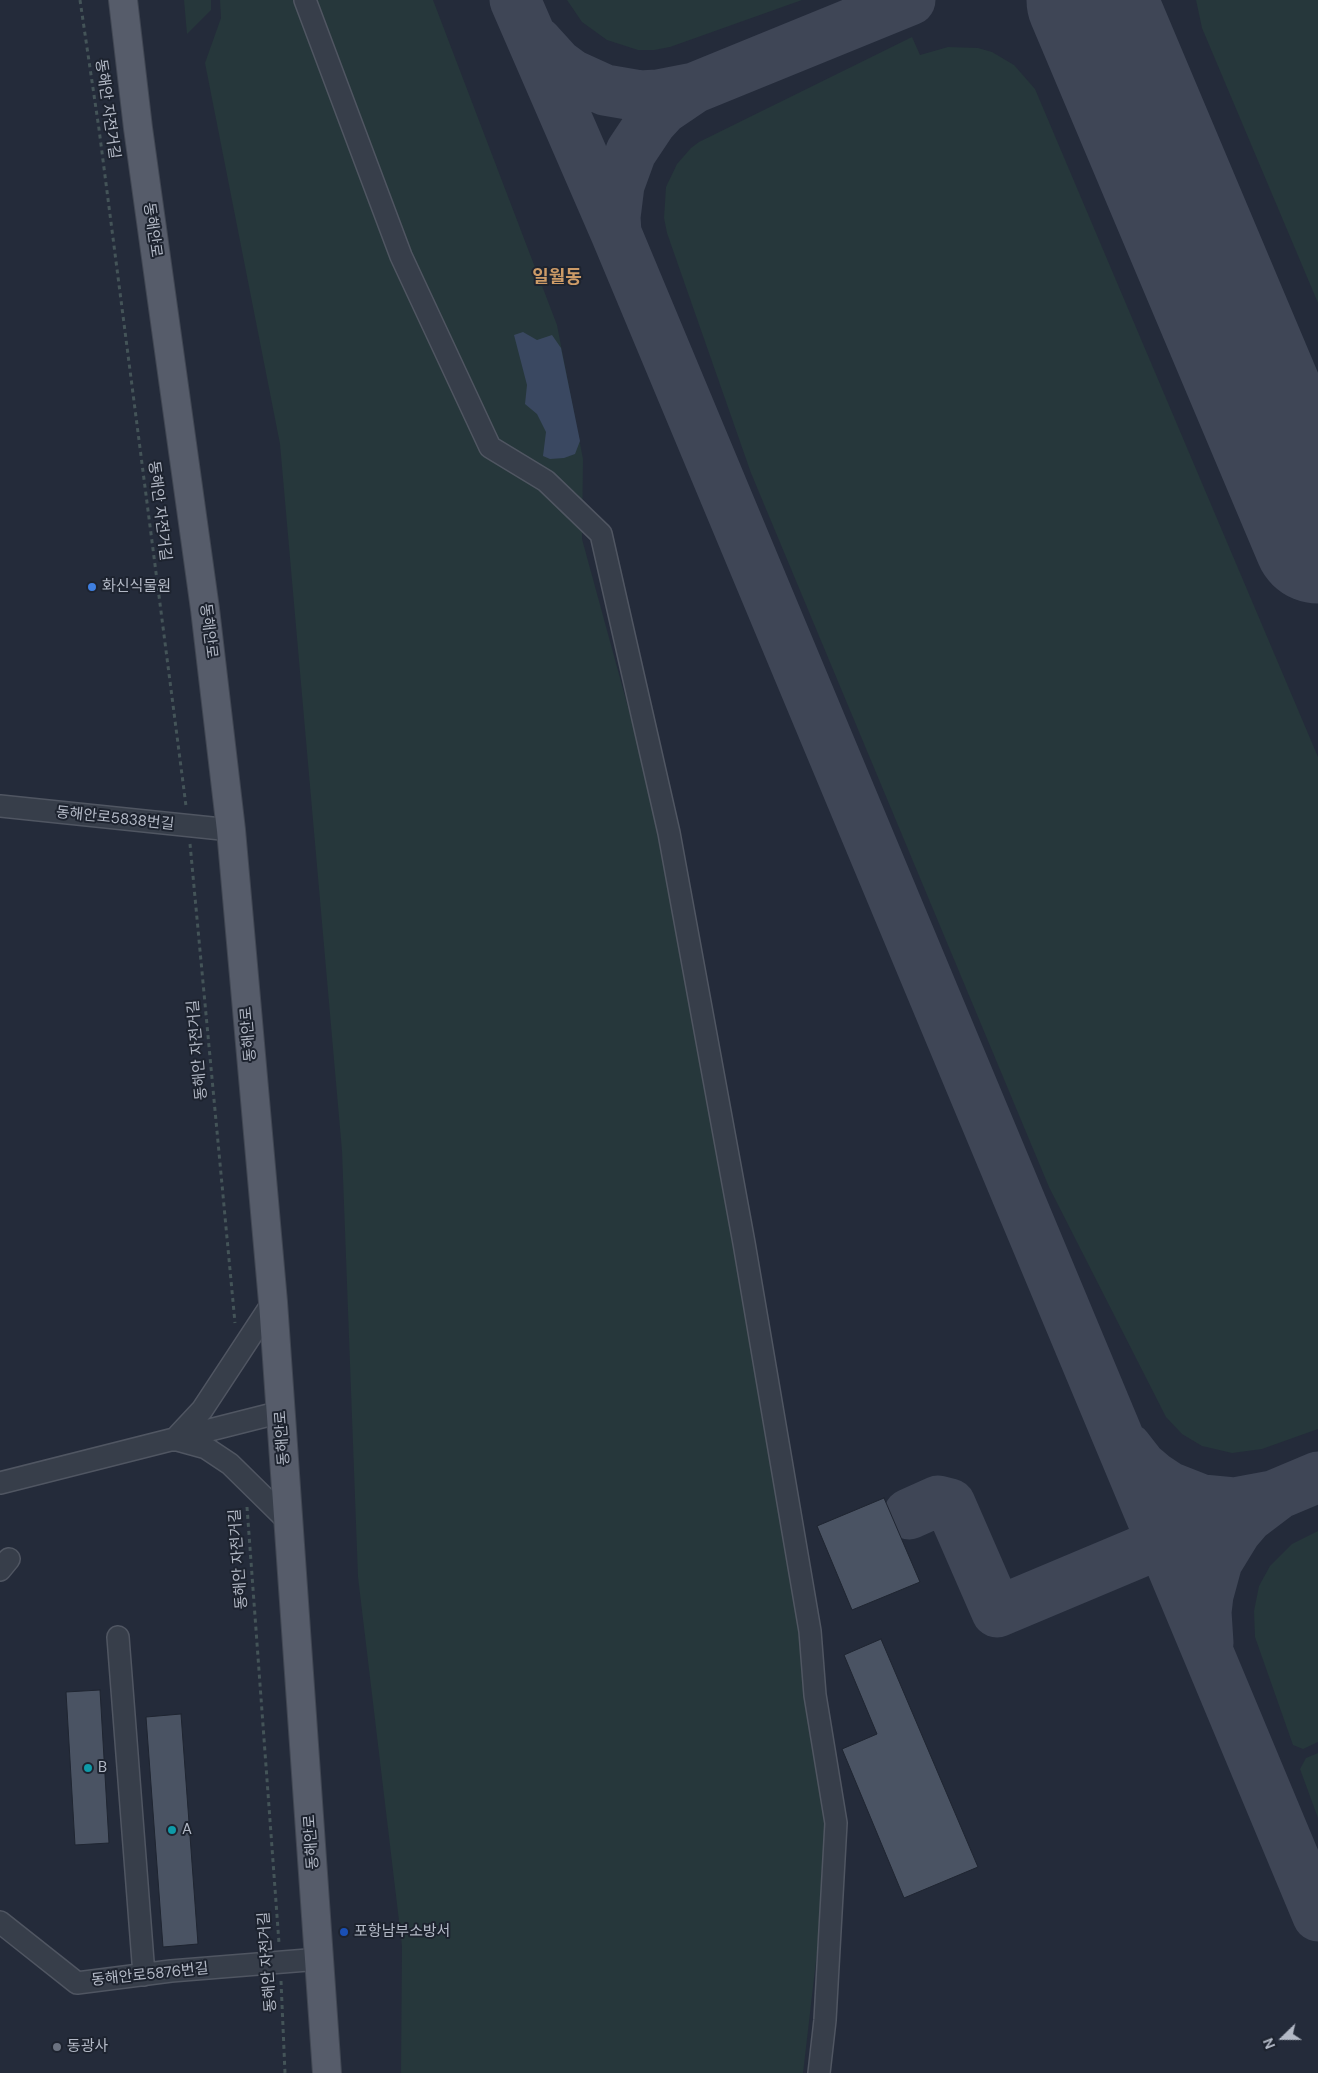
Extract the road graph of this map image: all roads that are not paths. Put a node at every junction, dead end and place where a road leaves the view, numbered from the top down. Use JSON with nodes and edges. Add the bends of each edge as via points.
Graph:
{"nodes":[{"id":1,"x":123,"y":0,"type":"edge"},
{"id":2,"x":305,"y":0,"type":"edge"},
{"id":3,"x":0,"y":806,"type":"edge"},
{"id":4,"x":231,"y":830,"type":"junction"},
{"id":5,"x":273,"y":1302,"type":"junction"},
{"id":6,"x":281,"y":1412,"type":"junction"},
{"id":7,"x":174,"y":1440,"type":"junction"},
{"id":8,"x":0,"y":1483,"type":"edge"},
{"id":9,"x":289,"y":1522,"type":"junction"},
{"id":10,"x":118,"y":1638,"type":"dead end"},
{"id":11,"x":0,"y":1922,"type":"edge"},
{"id":12,"x":320,"y":1958,"type":"junction"},
{"id":13,"x":144,"y":1975,"type":"junction"},
{"id":14,"x":326,"y":2073,"type":"edge"},
{"id":15,"x":819,"y":2073,"type":"edge"}],
"edges":[{"from":1,"to":4,"type":"main road","name":"동해안로","via":[[206,618]]},
{"from":2,"to":15,"type":"street","via":[[402,256],[490,447],[546,481],[601,534],[669,833],[744,1243],[810,1632],[816,1695],[836,1823]]},
{"from":3,"to":4,"type":"street","name":"동해안로5838번길"},
{"from":4,"to":5,"type":"main road","name":"동해안로"},
{"from":5,"to":6,"type":"main road","name":"동해안로"},
{"from":5,"to":7,"type":"street","via":[[202,1410]]},
{"from":6,"to":7,"type":"street"},
{"from":6,"to":9,"type":"main road","name":"동해안로"},
{"from":7,"to":8,"type":"street"},
{"from":7,"to":9,"type":"street","via":[[206,1448],[230,1464]]},
{"from":9,"to":12,"type":"main road","name":"동해안로"},
{"from":10,"to":13,"type":"street"},
{"from":11,"to":13,"type":"street","name":"동해안로5876번길","via":[[77,1983]]},
{"from":12,"to":13,"type":"street","name":"동해안로5876번길"},
{"from":12,"to":14,"type":"main road","name":"동해안로"}]}
